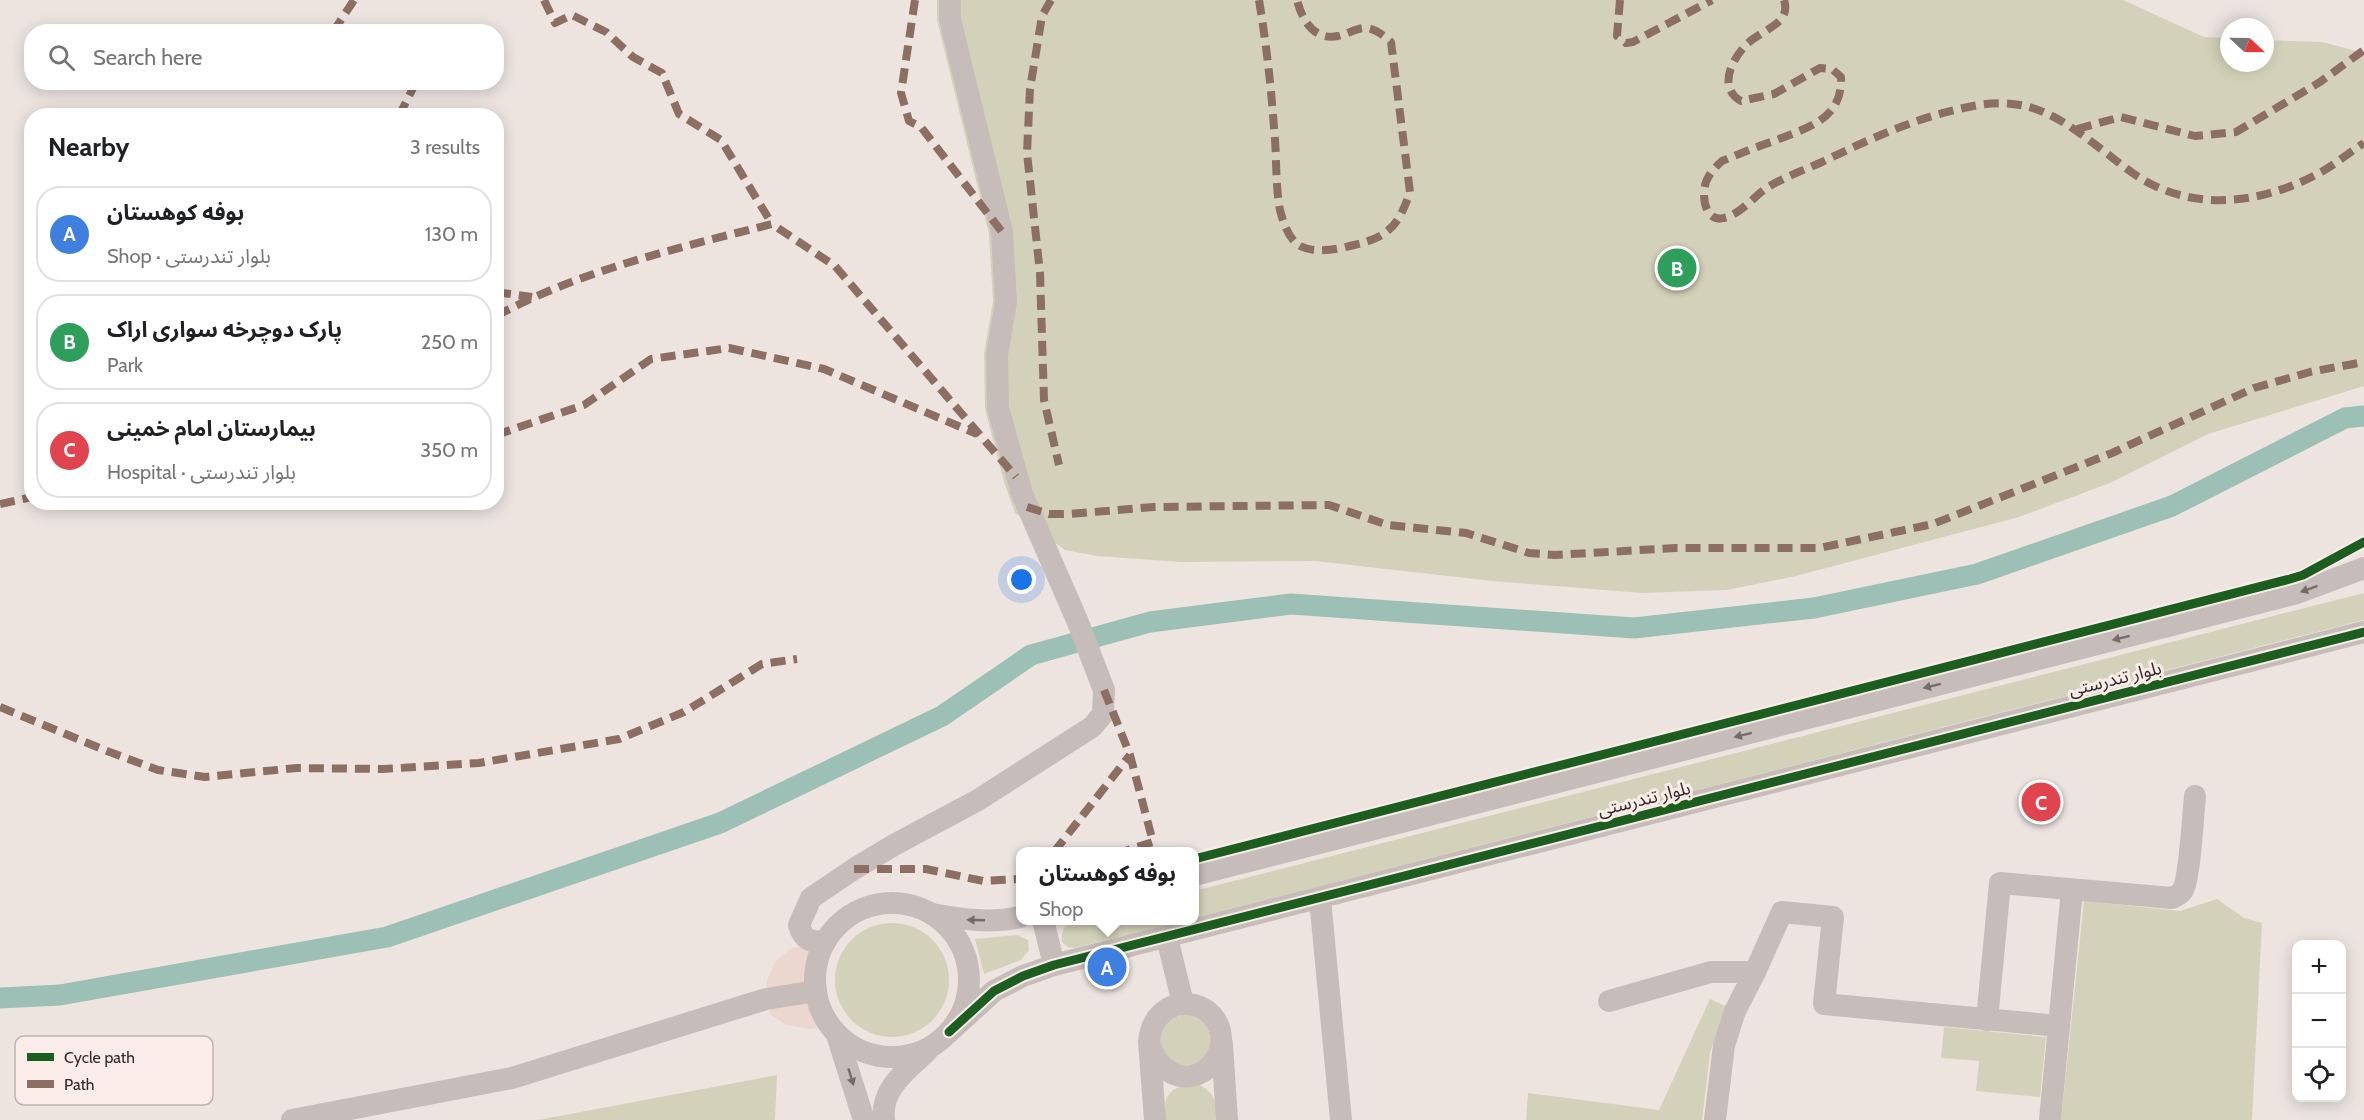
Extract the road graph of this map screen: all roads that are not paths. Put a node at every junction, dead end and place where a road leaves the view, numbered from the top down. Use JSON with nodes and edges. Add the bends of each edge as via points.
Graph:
{"nodes":[{"id":1,"x":950,"y":0,"type":"edge"},
{"id":2,"x":2364,"y":568,"type":"edge"},
{"id":3,"x":2364,"y":632,"type":"edge"},
{"id":4,"x":2195,"y":796,"type":"dead end"},
{"id":5,"x":1199,"y":874,"type":"edge"},
{"id":6,"x":2072,"y":890,"type":"junction"},
{"id":7,"x":1320,"y":899,"type":"junction"},
{"id":8,"x":932,"y":914,"type":"junction"},
{"id":9,"x":1016,"y":918,"type":"edge"},
{"id":10,"x":1044,"y":925,"type":"edge"},
{"id":11,"x":1167,"y":938,"type":"junction"},
{"id":12,"x":825,"y":942,"type":"junction"},
{"id":13,"x":1054,"y":965,"type":"junction"},
{"id":14,"x":1755,"y":972,"type":"junction"},
{"id":15,"x":816,"y":991,"type":"junction"},
{"id":16,"x":1609,"y":1001,"type":"dead end"},
{"id":17,"x":1183,"y":1004,"type":"junction"},
{"id":18,"x":1987,"y":1020,"type":"junction"},
{"id":19,"x":2059,"y":1026,"type":"junction"},
{"id":20,"x":949,"y":1032,"type":"junction"},
{"id":21,"x":837,"y":1035,"type":"junction"},
{"id":22,"x":1221,"y":1037,"type":"junction"},
{"id":23,"x":1149,"y":1042,"type":"junction"},
{"id":24,"x":930,"y":1048,"type":"junction"},
{"id":25,"x":291,"y":1120,"type":"edge"},
{"id":26,"x":864,"y":1120,"type":"edge"},
{"id":27,"x":884,"y":1120,"type":"edge"},
{"id":28,"x":1155,"y":1120,"type":"edge"},
{"id":29,"x":1227,"y":1120,"type":"edge"},
{"id":30,"x":1341,"y":1120,"type":"edge"},
{"id":31,"x":1715,"y":1120,"type":"edge"},
{"id":32,"x":2050,"y":1120,"type":"edge"}],
"edges":[{"from":1,"to":12,"type":"street","via":[[950,19],[1002,232],[1006,302],[997,355],[998,408],[1022,494],[1104,690],[1103,714],[1092,727],[978,800],[894,844],[811,898],[799,925],[802,936],[810,942]]},
{"from":2,"to":5,"type":"street","name":"بلوار تندرستی","one_way":true,"via":[[2275,599]]},
{"from":3,"to":7,"type":"street","name":"بلوار تندرستی"},
{"from":4,"to":6,"type":"street","via":[[2184,889],[2179,894],[2172,898]]},
{"from":6,"to":18,"type":"street","via":[[2000,883]]},
{"from":6,"to":19,"type":"street"},
{"from":7,"to":11,"type":"street","name":"بلوار تندرستی"},
{"from":7,"to":30,"type":"street"},
{"from":9,"to":8,"type":"street","one_way":true,"via":[[971,920]]},
{"from":8,"to":12,"type":"street","via":[[909,905],[885,903],[861,910],[840,923]]},
{"from":8,"to":20,"type":"street","via":[[950,928],[969,969],[962,1013]]},
{"from":10,"to":13,"type":"street"},
{"from":11,"to":13,"type":"street","name":"بلوار تندرستی"},
{"from":11,"to":17,"type":"street"},
{"from":12,"to":15,"type":"street","via":[[816,966]]},
{"from":13,"to":20,"type":"street","name":"بلوار تندرستی","via":[[994,991]]},
{"from":14,"to":16,"type":"street","via":[[1711,972]]},
{"from":14,"to":18,"type":"street","via":[[1782,912],[1833,917],[1824,1004]]},
{"from":14,"to":31,"type":"street","via":[[1735,1011],[1724,1045]]},
{"from":15,"to":21,"type":"street","via":[[823,1015]]},
{"from":15,"to":25,"type":"street","via":[[766,999],[512,1078]]},
{"from":17,"to":22,"type":"street","via":[[1204,1009],[1219,1026]]},
{"from":17,"to":23,"type":"street","via":[[1162,1012],[1150,1031]]},
{"from":18,"to":19,"type":"street"},
{"from":19,"to":32,"type":"street"},
{"from":20,"to":24,"type":"street"},
{"from":21,"to":24,"type":"street","via":[[858,1050],[881,1057],[906,1056]]},
{"from":21,"to":26,"type":"street","one_way":true},
{"from":22,"to":23,"type":"street","via":[[1216,1059],[1209,1067],[1188,1076],[1166,1071],[1157,1063]]},
{"from":22,"to":29,"type":"street"},
{"from":23,"to":28,"type":"street"},
{"from":24,"to":27,"type":"street","via":[[893,1084],[884,1106]]}]}
